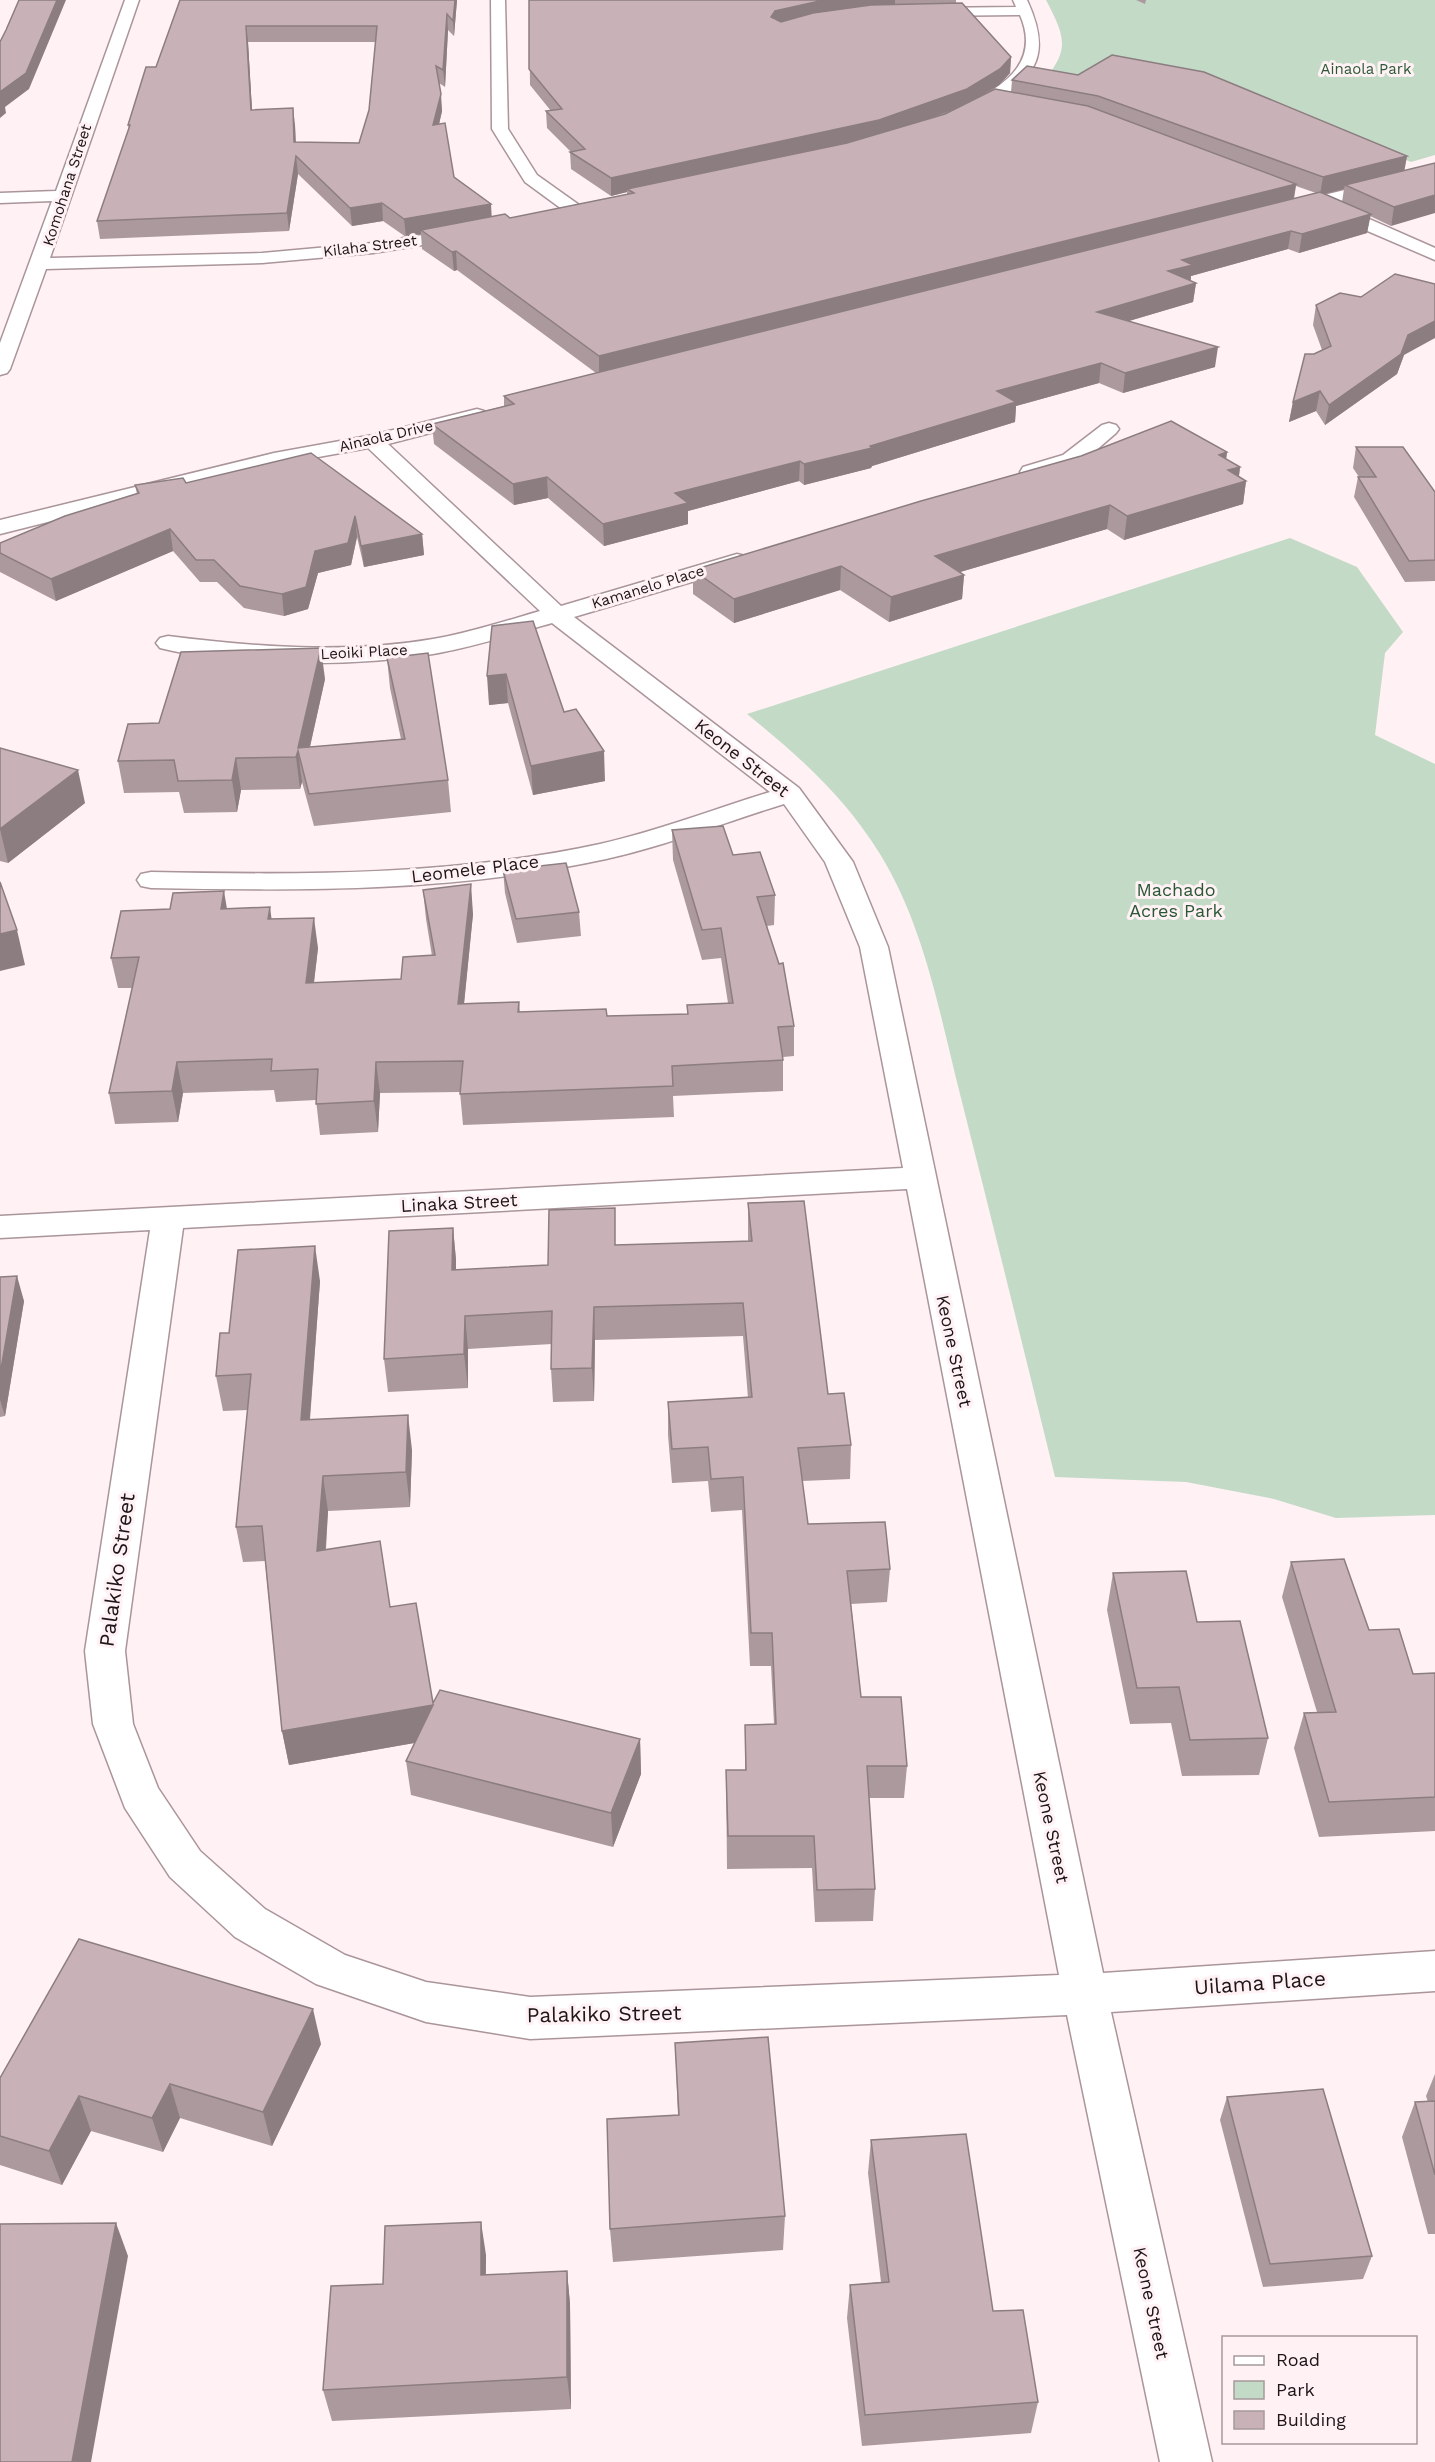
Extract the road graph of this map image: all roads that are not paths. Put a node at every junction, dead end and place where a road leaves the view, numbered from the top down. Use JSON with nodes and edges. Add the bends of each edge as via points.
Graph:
{"nodes":[{"id":1,"x":132,"y":0,"type":"edge"},
{"id":2,"x":498,"y":0,"type":"edge"},
{"id":3,"x":1023,"y":5,"type":"edge"},
{"id":4,"x":908,"y":13,"type":"edge"},
{"id":5,"x":990,"y":99,"type":"junction"},
{"id":6,"x":1013,"y":104,"type":"edge"},
{"id":7,"x":950,"y":120,"type":"edge"},
{"id":8,"x":1435,"y":173,"type":"edge"},
{"id":9,"x":1284,"y":190,"type":"edge"},
{"id":10,"x":62,"y":196,"type":"junction"},
{"id":11,"x":0,"y":198,"type":"edge"},
{"id":12,"x":1318,"y":202,"type":"junction"},
{"id":13,"x":1272,"y":214,"type":"edge"},
{"id":14,"x":555,"y":215,"type":"edge"},
{"id":15,"x":481,"y":230,"type":"edge"},
{"id":16,"x":1435,"y":255,"type":"edge"},
{"id":17,"x":41,"y":264,"type":"junction"},
{"id":18,"x":0,"y":369,"type":"edge"},
{"id":19,"x":500,"y":409,"type":"edge"},
{"id":20,"x":1109,"y":429,"type":"dead end"},
{"id":21,"x":373,"y":441,"type":"junction"},
{"id":22,"x":1014,"y":477,"type":"edge"},
{"id":23,"x":0,"y":527,"type":"edge"},
{"id":24,"x":763,"y":553,"type":"edge"},
{"id":25,"x":557,"y":615,"type":"junction"},
{"id":26,"x":168,"y":643,"type":"dead end"},
{"id":27,"x":790,"y":794,"type":"junction"},
{"id":28,"x":151,"y":880,"type":"dead end"},
{"id":29,"x":919,"y":1178,"type":"junction"},
{"id":30,"x":168,"y":1218,"type":"junction"},
{"id":31,"x":0,"y":1227,"type":"edge"},
{"id":32,"x":1435,"y":1971,"type":"edge"},
{"id":33,"x":1085,"y":1994,"type":"junction"},
{"id":34,"x":1186,"y":2462,"type":"edge"}],
"edges":[{"from":1,"to":10,"type":"street","name":"Komohana Street"},
{"from":2,"to":14,"type":"street","via":[[500,129],[531,178],[582,210]]},
{"from":3,"to":4,"type":"street"},
{"from":3,"to":5,"type":"street","via":[[1033,26],[1035,50],[1021,75]]},
{"from":5,"to":6,"type":"street"},
{"from":5,"to":7,"type":"street"},
{"from":8,"to":12,"type":"street"},
{"from":9,"to":12,"type":"street"},
{"from":10,"to":11,"type":"street"},
{"from":10,"to":17,"type":"street","name":"Komohana Street"},
{"from":12,"to":13,"type":"street"},
{"from":12,"to":16,"type":"street"},
{"from":15,"to":17,"type":"street","name":"Kilaha Street","via":[[373,248],[261,258]]},
{"from":17,"to":18,"type":"street","name":"Komohana Street"},
{"from":19,"to":21,"type":"street","name":"Ainaola Drive"},
{"from":20,"to":22,"type":"street","via":[[1071,460]]},
{"from":21,"to":23,"type":"street","name":"Ainaola Drive","via":[[274,459]]},
{"from":21,"to":25,"type":"street","name":"Keone Street"},
{"from":24,"to":25,"type":"street","name":"Kamanelo Place"},
{"from":25,"to":26,"type":"street","name":"Leoiki Place","via":[[431,647],[363,654],[296,655]]},
{"from":25,"to":27,"type":"street","name":"Keone Street"},
{"from":27,"to":28,"type":"street","name":"Leomele Place","via":[[605,851],[451,876],[297,883]]},
{"from":27,"to":29,"type":"street","name":"Keone Street","via":[[839,862],[874,947]]},
{"from":29,"to":30,"type":"street","name":"Linaka Street"},
{"from":29,"to":33,"type":"street","name":"Keone Street"},
{"from":30,"to":31,"type":"street","name":"Linaka Street"},
{"from":30,"to":33,"type":"street","name":"Palakiko Street","via":[[105,1651],[113,1724],[140,1796],[186,1864],[250,1923],[342,1974],[426,2002],[530,2018]]},
{"from":32,"to":33,"type":"street","name":"Uilama Place"},
{"from":33,"to":34,"type":"street","name":"Keone Street"}]}
